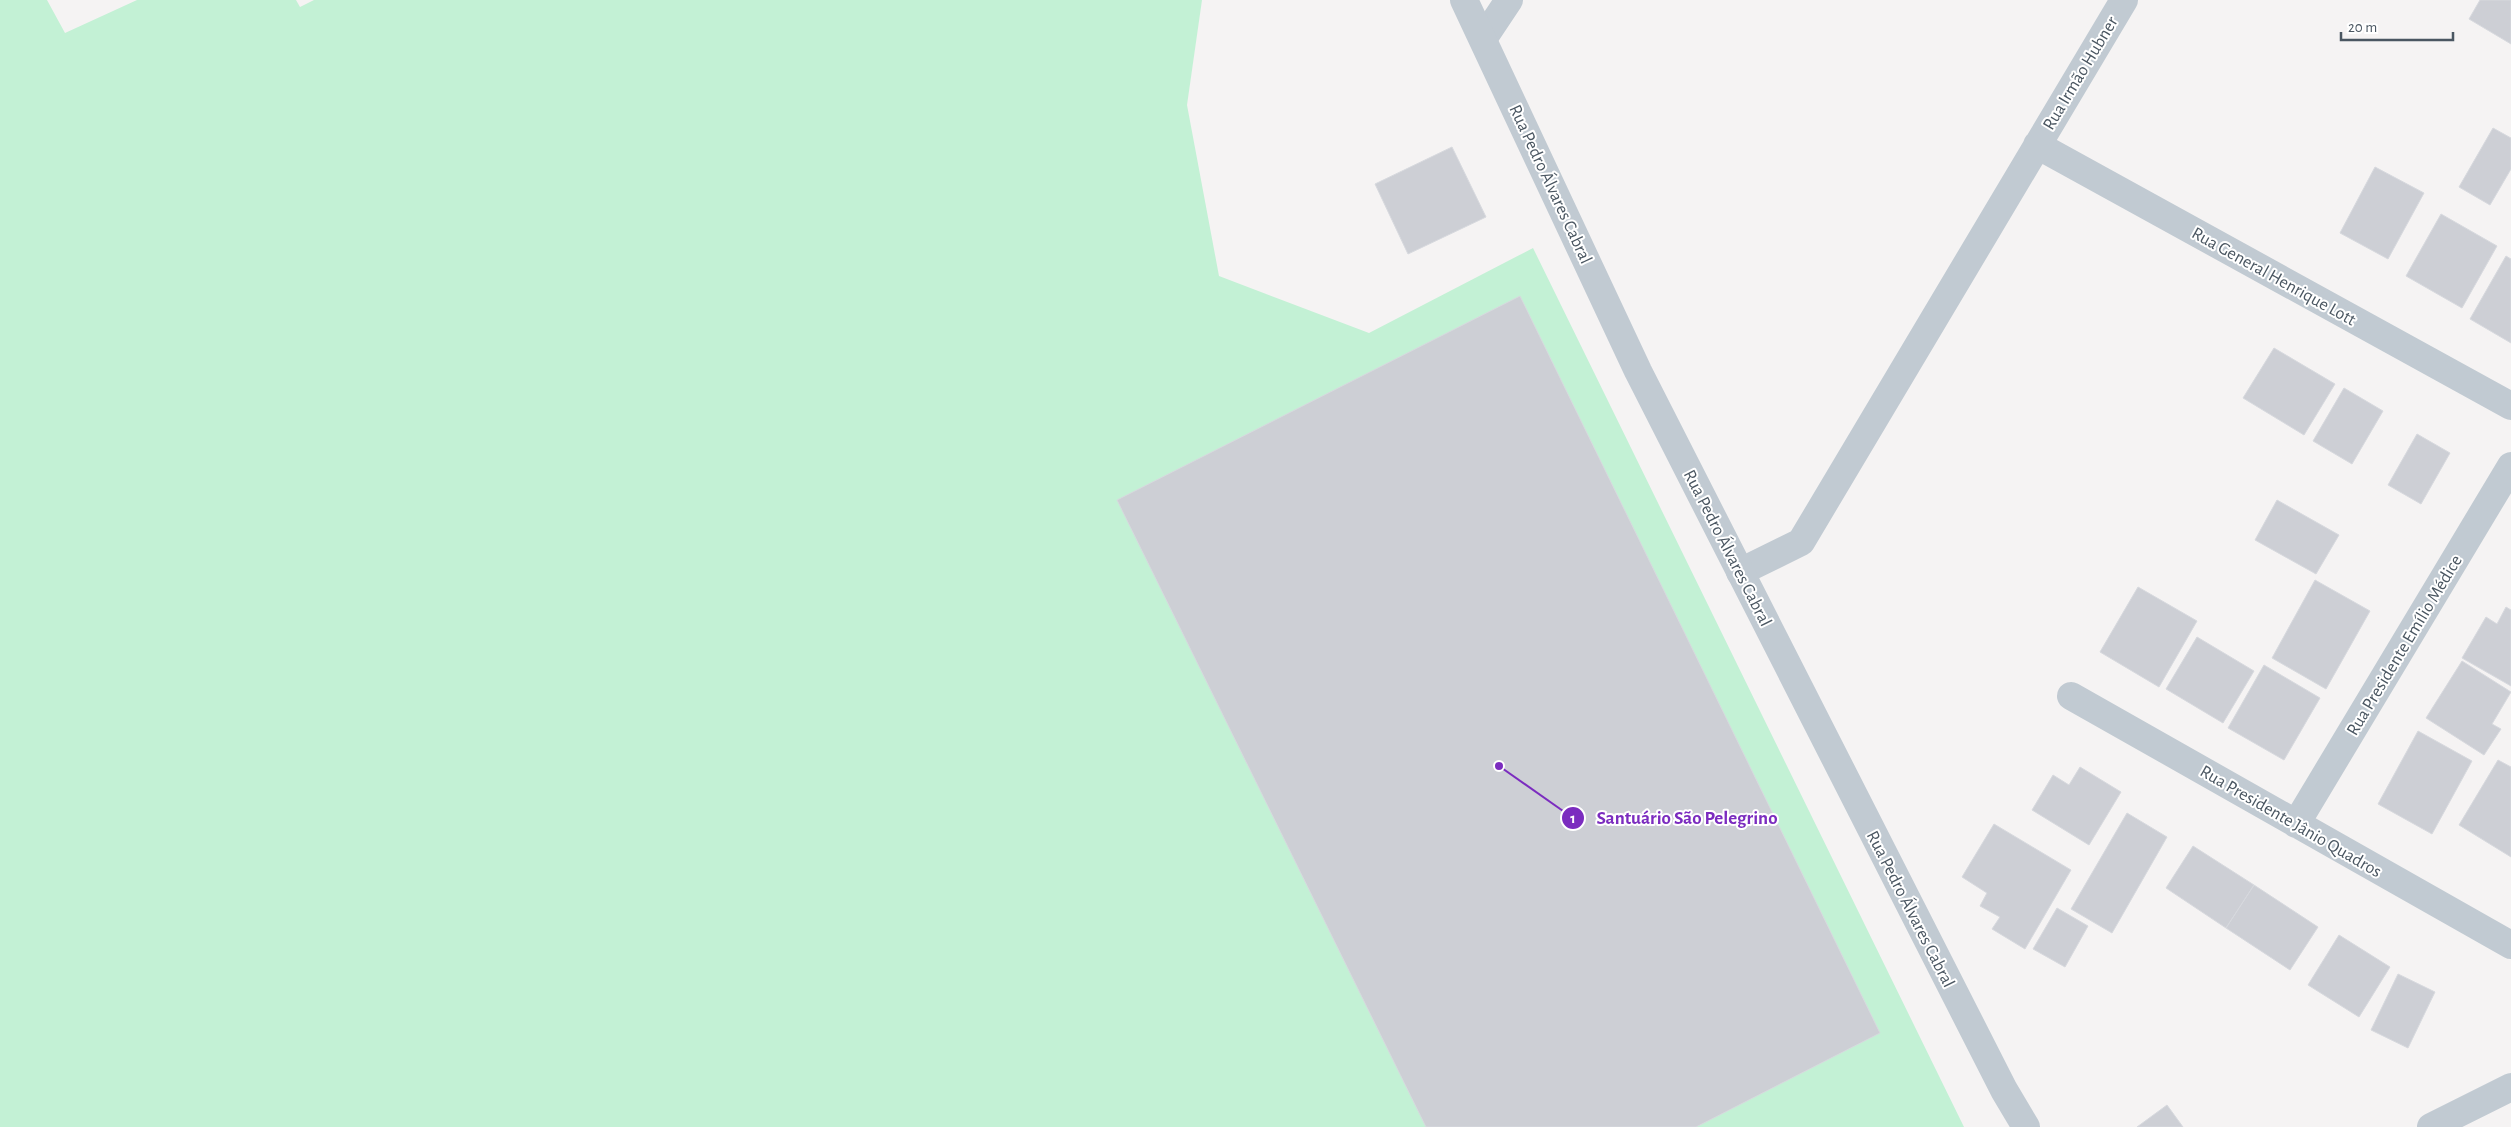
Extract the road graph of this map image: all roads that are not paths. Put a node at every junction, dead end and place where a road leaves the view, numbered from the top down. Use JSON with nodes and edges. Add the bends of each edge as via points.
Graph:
{"nodes":[{"id":1,"x":1464,"y":0,"type":"edge"},
{"id":2,"x":1508,"y":0,"type":"edge"},
{"id":3,"x":2124,"y":0,"type":"edge"},
{"id":4,"x":1484,"y":39,"type":"junction"},
{"id":5,"x":2037,"y":145,"type":"junction"},
{"id":6,"x":2511,"y":406,"type":"edge"},
{"id":7,"x":2511,"y":466,"type":"edge"},
{"id":8,"x":1740,"y":572,"type":"junction"},
{"id":9,"x":2071,"y":696,"type":"dead end"},
{"id":10,"x":2296,"y":824,"type":"junction"},
{"id":11,"x":2511,"y":946,"type":"edge"},
{"id":12,"x":2511,"y":1087,"type":"edge"},
{"id":13,"x":2004,"y":1090,"type":"junction"},
{"id":14,"x":2009,"y":1127,"type":"edge"},
{"id":15,"x":2026,"y":1127,"type":"edge"},
{"id":16,"x":2431,"y":1127,"type":"edge"}],
"edges":[{"from":1,"to":4,"type":"street","name":"Rua Pedro Álvares Cabral"},
{"from":2,"to":4,"type":"street"},
{"from":3,"to":5,"type":"street","name":"Rua Irmão Hubner"},
{"from":4,"to":8,"type":"street","name":"Rua Pedro Álvares Cabral","via":[[1638,372]]},
{"from":5,"to":6,"type":"street","name":"Rua General Henrique Lott"},
{"from":5,"to":8,"type":"street","name":"Rua Irmão Hubner","via":[[1801,542]]},
{"from":7,"to":10,"type":"street","name":"Rua Presidente Emílio Médice"},
{"from":8,"to":13,"type":"street","name":"Rua Pedro Álvares Cabral"},
{"from":9,"to":10,"type":"street","name":"Rua Presidente Jânio Quadros"},
{"from":10,"to":11,"type":"street","name":"Rua Presidente Jânio Quadros"},
{"from":12,"to":16,"type":"street"},
{"from":13,"to":14,"type":"street","name":"Rua Pedro Álvares Cabral"},
{"from":13,"to":15,"type":"street","name":"Rua Pedro Álvares Cabral"}]}
